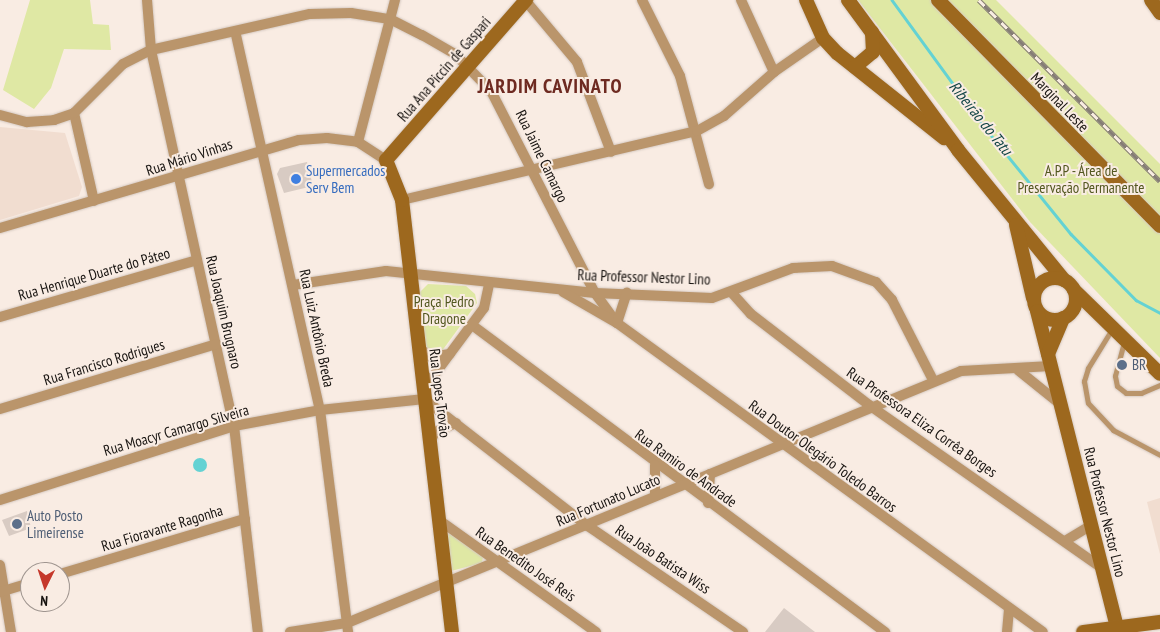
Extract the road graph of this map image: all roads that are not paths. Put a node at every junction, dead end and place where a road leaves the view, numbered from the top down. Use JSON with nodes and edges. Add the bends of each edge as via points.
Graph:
{"nodes":[{"id":1,"x":148,"y":0,"type":"edge"},
{"id":2,"x":395,"y":0,"type":"edge"},
{"id":3,"x":526,"y":0,"type":"edge"},
{"id":4,"x":642,"y":0,"type":"edge"},
{"id":5,"x":740,"y":0,"type":"edge"},
{"id":6,"x":806,"y":0,"type":"edge"},
{"id":7,"x":848,"y":0,"type":"edge"},
{"id":8,"x":938,"y":0,"type":"edge"},
{"id":9,"x":1151,"y":0,"type":"edge"},
{"id":10,"x":1160,"y":13,"type":"edge"},
{"id":11,"x":390,"y":19,"type":"junction"},
{"id":12,"x":872,"y":32,"type":"junction"},
{"id":13,"x":236,"y":34,"type":"junction"},
{"id":14,"x":823,"y":38,"type":"junction"},
{"id":15,"x":151,"y":50,"type":"junction"},
{"id":16,"x":468,"y":66,"type":"junction"},
{"id":17,"x":855,"y":67,"type":"junction"},
{"id":18,"x":774,"y":72,"type":"junction"},
{"id":19,"x":74,"y":113,"type":"junction"},
{"id":20,"x":0,"y":115,"type":"edge"},
{"id":21,"x":697,"y":131,"type":"junction"},
{"id":22,"x":358,"y":142,"type":"junction"},
{"id":23,"x":262,"y":149,"type":"junction"},
{"id":24,"x":958,"y":150,"type":"junction"},
{"id":25,"x":611,"y":152,"type":"junction"},
{"id":26,"x":386,"y":160,"type":"junction"},
{"id":27,"x":531,"y":170,"type":"junction"},
{"id":28,"x":178,"y":177,"type":"junction"},
{"id":29,"x":710,"y":184,"type":"dead end"},
{"id":30,"x":402,"y":200,"type":"junction"},
{"id":31,"x":94,"y":201,"type":"junction"},
{"id":32,"x":1015,"y":222,"type":"junction"},
{"id":33,"x":1160,"y":226,"type":"edge"},
{"id":34,"x":0,"y":228,"type":"edge"},
{"id":35,"x":197,"y":260,"type":"junction"},
{"id":36,"x":408,"y":274,"type":"junction"},
{"id":37,"x":1064,"y":280,"type":"junction"},
{"id":38,"x":489,"y":284,"type":"junction"},
{"id":39,"x":293,"y":285,"type":"junction"},
{"id":40,"x":560,"y":290,"type":"junction"},
{"id":41,"x":1074,"y":290,"type":"junction"},
{"id":42,"x":595,"y":293,"type":"junction"},
{"id":43,"x":627,"y":293,"type":"junction"},
{"id":44,"x":732,"y":293,"type":"junction"},
{"id":45,"x":1035,"y":305,"type":"junction"},
{"id":46,"x":1068,"y":314,"type":"junction"},
{"id":47,"x":0,"y":317,"type":"edge"},
{"id":48,"x":617,"y":322,"type":"junction"},
{"id":49,"x":1108,"y":324,"type":"junction"},
{"id":50,"x":472,"y":325,"type":"junction"},
{"id":51,"x":1125,"y":339,"type":"junction"},
{"id":52,"x":216,"y":344,"type":"junction"},
{"id":53,"x":417,"y":346,"type":"junction"},
{"id":54,"x":450,"y":354,"type":"junction"},
{"id":55,"x":1049,"y":360,"type":"junction"},
{"id":56,"x":1018,"y":370,"type":"junction"},
{"id":57,"x":1160,"y":374,"type":"edge"},
{"id":58,"x":933,"y":380,"type":"junction"},
{"id":59,"x":1160,"y":385,"type":"edge"},
{"id":60,"x":424,"y":395,"type":"junction"},
{"id":61,"x":1060,"y":404,"type":"junction"},
{"id":62,"x":868,"y":405,"type":"junction"},
{"id":63,"x":0,"y":409,"type":"edge"},
{"id":64,"x":320,"y":410,"type":"junction"},
{"id":65,"x":456,"y":423,"type":"junction"},
{"id":66,"x":234,"y":426,"type":"junction"},
{"id":67,"x":430,"y":442,"type":"junction"},
{"id":68,"x":783,"y":446,"type":"junction"},
{"id":69,"x":1160,"y":455,"type":"edge"},
{"id":70,"x":655,"y":465,"type":"junction"},
{"id":71,"x":710,"y":474,"type":"junction"},
{"id":72,"x":681,"y":484,"type":"junction"},
{"id":73,"x":655,"y":496,"type":"junction"},
{"id":74,"x":0,"y":500,"type":"edge"},
{"id":75,"x":708,"y":503,"type":"junction"},
{"id":76,"x":245,"y":519,"type":"junction"},
{"id":77,"x":439,"y":520,"type":"junction"},
{"id":78,"x":1092,"y":525,"type":"junction"},
{"id":79,"x":588,"y":526,"type":"junction"},
{"id":80,"x":1065,"y":541,"type":"junction"},
{"id":81,"x":496,"y":562,"type":"junction"},
{"id":82,"x":0,"y":565,"type":"edge"},
{"id":83,"x":1102,"y":568,"type":"junction"},
{"id":84,"x":70,"y":571,"type":"edge"},
{"id":85,"x":446,"y":581,"type":"junction"},
{"id":86,"x":20,"y":586,"type":"edge"},
{"id":87,"x":2,"y":591,"type":"edge"},
{"id":88,"x":1009,"y":608,"type":"junction"},
{"id":89,"x":1160,"y":622,"type":"edge"},
{"id":90,"x":348,"y":628,"type":"edge"},
{"id":91,"x":1117,"y":628,"type":"junction"},
{"id":92,"x":11,"y":632,"type":"edge"},
{"id":93,"x":258,"y":632,"type":"edge"},
{"id":94,"x":290,"y":632,"type":"edge"},
{"id":95,"x":452,"y":632,"type":"edge"},
{"id":96,"x":596,"y":632,"type":"edge"},
{"id":97,"x":743,"y":632,"type":"edge"},
{"id":98,"x":885,"y":632,"type":"edge"},
{"id":99,"x":1008,"y":632,"type":"edge"},
{"id":100,"x":1042,"y":632,"type":"edge"},
{"id":101,"x":1083,"y":632,"type":"edge"}],
"edges":[{"from":1,"to":15,"type":"street","name":"Rua Joaquim Brugnaro"},
{"from":2,"to":11,"type":"street"},
{"from":3,"to":16,"type":"main road","name":"Rua Ana Piccin de Gaspari"},
{"from":3,"to":25,"type":"street","via":[[577,62]]},
{"from":4,"to":21,"type":"street","via":[[680,76]]},
{"from":5,"to":18,"type":"street"},
{"from":6,"to":14,"type":"main road"},
{"from":7,"to":12,"type":"main road"},
{"from":8,"to":33,"type":"main road","name":"Marginal Leste"},
{"from":9,"to":10,"type":"main road"},
{"from":11,"to":13,"type":"street","name":"Rua Jaime Camargo","via":[[351,13],[310,14]]},
{"from":11,"to":16,"type":"street","name":"Rua Jaime Camargo","via":[[422,34]]},
{"from":11,"to":22,"type":"street"},
{"from":12,"to":17,"type":"main road","via":[[872,52]]},
{"from":12,"to":24,"type":"main road"},
{"from":13,"to":15,"type":"street","name":"Rua Jaime Camargo","via":[[180,40]]},
{"from":13,"to":23,"type":"street","name":"Rua Luiz Antônio Breda"},
{"from":14,"to":17,"type":"main road"},
{"from":14,"to":18,"type":"street"},
{"from":15,"to":19,"type":"street","name":"Rua Jaime Camargo","via":[[123,64]]},
{"from":15,"to":28,"type":"street","name":"Rua Joaquim Brugnaro"},
{"from":16,"to":26,"type":"main road","name":"Rua Ana Piccin de Gaspari"},
{"from":16,"to":27,"type":"street","name":"Rua Jaime Camargo","via":[[507,117]]},
{"from":17,"to":24,"type":"main road"},
{"from":18,"to":21,"type":"street","via":[[724,116]]},
{"from":19,"to":20,"type":"street","via":[[27,122]]},
{"from":19,"to":31,"type":"street"},
{"from":21,"to":25,"type":"street"},
{"from":21,"to":29,"type":"street"},
{"from":22,"to":23,"type":"street","name":"Rua Mário Vinhas","via":[[327,138]]},
{"from":22,"to":26,"type":"street","name":"Rua Mário Vinhas"},
{"from":23,"to":28,"type":"street","name":"Rua Mário Vinhas"},
{"from":23,"to":39,"type":"street","name":"Rua Luiz Antônio Breda"},
{"from":24,"to":32,"type":"main road"},
{"from":25,"to":27,"type":"street"},
{"from":26,"to":30,"type":"main road","name":"Rua Lopes Trovão"},
{"from":27,"to":30,"type":"street"},
{"from":27,"to":42,"type":"street","name":"Rua Jaime Camargo"},
{"from":28,"to":31,"type":"street","name":"Rua Mário Vinhas"},
{"from":28,"to":35,"type":"street","name":"Rua Joaquim Brugnaro"},
{"from":30,"to":36,"type":"main road","name":"Rua Lopes Trovão"},
{"from":31,"to":34,"type":"street","name":"Rua Mário Vinhas"},
{"from":32,"to":37,"type":"main road"},
{"from":32,"to":45,"type":"main road","name":"Rua Professor Nestor Lino"},
{"from":35,"to":47,"type":"street","name":"Rua Henrique Duarte do Páteo"},
{"from":35,"to":52,"type":"street","name":"Rua Joaquim Brugnaro"},
{"from":36,"to":38,"type":"street","name":"Rua Professor Nestor Lino"},
{"from":36,"to":39,"type":"street","name":"Rua Professor Nestor Lino","via":[[386,271]]},
{"from":36,"to":53,"type":"main road","name":"Rua Lopes Trovão"},
{"from":37,"to":41,"type":"main road"},
{"from":37,"to":45,"type":"main road","via":[[1044,280]]},
{"from":38,"to":40,"type":"street","name":"Rua Professor Nestor Lino"},
{"from":38,"to":50,"type":"street","via":[[484,308]]},
{"from":39,"to":64,"type":"street","name":"Rua Luiz Antônio Breda"},
{"from":40,"to":42,"type":"street","name":"Rua Professor Nestor Lino"},
{"from":40,"to":48,"type":"street"},
{"from":41,"to":46,"type":"main road"},
{"from":41,"to":49,"type":"main road"},
{"from":42,"to":43,"type":"street","name":"Rua Professor Nestor Lino"},
{"from":42,"to":48,"type":"street","name":"Rua Doutor Olegário Toledo Barros"},
{"from":43,"to":44,"type":"street","name":"Rua Professor Nestor Lino","via":[[712,298]]},
{"from":43,"to":48,"type":"street"},
{"from":44,"to":58,"type":"street","name":"Rua Professor Nestor Lino","via":[[812,264],[854,272],[876,282],[892,300]]},
{"from":44,"to":62,"type":"street","name":"Rua Professora Eliza Corrêa Borges","via":[[751,314]]},
{"from":45,"to":46,"type":"main road","via":[[1049,319]]},
{"from":45,"to":55,"type":"main road","name":"Rua Professor Nestor Lino"},
{"from":46,"to":49,"type":"main road"},
{"from":46,"to":55,"type":"main road"},
{"from":48,"to":68,"type":"street","name":"Rua Doutor Olegário Toledo Barros"},
{"from":49,"to":51,"type":"main road"},
{"from":49,"to":69,"type":"lane","via":[[1084,381],[1088,403],[1113,430]]},
{"from":50,"to":54,"type":"street"},
{"from":50,"to":70,"type":"street","name":"Rua Ramiro de Andrade"},
{"from":51,"to":57,"type":"main road"},
{"from":51,"to":59,"type":"lane","via":[[1115,376],[1118,386],[1126,393],[1142,393]]},
{"from":52,"to":63,"type":"street","name":"Rua Francisco Rodrigues"},
{"from":52,"to":66,"type":"street","name":"Rua Joaquim Brugnaro"},
{"from":53,"to":54,"type":"street","via":[[431,357]]},
{"from":53,"to":60,"type":"main road","name":"Rua Lopes Trovão"},
{"from":54,"to":60,"type":"street"},
{"from":55,"to":56,"type":"street"},
{"from":55,"to":61,"type":"main road","name":"Rua Professor Nestor Lino"},
{"from":56,"to":58,"type":"street","via":[[961,370]]},
{"from":56,"to":61,"type":"street"},
{"from":58,"to":62,"type":"street","name":"Rua Fortunato Lucato"},
{"from":60,"to":64,"type":"street","name":"Rua Moacyr Camargo Silveira"},
{"from":60,"to":65,"type":"street","name":"Rua João Batista Wiss"},
{"from":60,"to":67,"type":"main road","name":"Rua Lopes Trovão"},
{"from":61,"to":78,"type":"main road","name":"Rua Professor Nestor Lino"},
{"from":62,"to":68,"type":"street","name":"Rua Fortunato Lucato"},
{"from":62,"to":80,"type":"street","name":"Rua Professora Eliza Corrêa Borges"},
{"from":64,"to":66,"type":"street","name":"Rua Moacyr Camargo Silveira"},
{"from":64,"to":90,"type":"street","name":"Rua Luiz Antônio Breda"},
{"from":65,"to":67,"type":"street","via":[[435,432]]},
{"from":65,"to":79,"type":"street","name":"Rua João Batista Wiss"},
{"from":66,"to":74,"type":"street","name":"Rua Moacyr Camargo Silveira"},
{"from":66,"to":76,"type":"street","name":"Rua Joaquim Brugnaro"},
{"from":67,"to":77,"type":"main road","name":"Rua Lopes Trovão"},
{"from":68,"to":71,"type":"street","name":"Rua Fortunato Lucato"},
{"from":68,"to":88,"type":"street","name":"Rua Doutor Olegário Toledo Barros"},
{"from":70,"to":72,"type":"street","name":"Rua Ramiro de Andrade"},
{"from":70,"to":73,"type":"street"},
{"from":71,"to":72,"type":"street","name":"Rua Fortunato Lucato"},
{"from":71,"to":75,"type":"street"},
{"from":72,"to":73,"type":"street","name":"Rua Fortunato Lucato"},
{"from":72,"to":75,"type":"street","name":"Rua Ramiro de Andrade"},
{"from":73,"to":79,"type":"street","name":"Rua Fortunato Lucato"},
{"from":75,"to":98,"type":"street","name":"Rua Ramiro de Andrade"},
{"from":76,"to":84,"type":"street","name":"Rua Fioravante Ragonha"},
{"from":76,"to":93,"type":"street","name":"Rua Joaquim Brugnaro"},
{"from":77,"to":81,"type":"street","name":"Rua Benedito José Reis"},
{"from":77,"to":85,"type":"main road","name":"Rua Lopes Trovão"},
{"from":78,"to":80,"type":"street"},
{"from":78,"to":83,"type":"main road","name":"Rua Professor Nestor Lino"},
{"from":79,"to":81,"type":"street","name":"Rua Fortunato Lucato"},
{"from":79,"to":97,"type":"street","name":"Rua João Batista Wiss"},
{"from":80,"to":83,"type":"street","name":"Rua Professora Eliza Corrêa Borges"},
{"from":81,"to":85,"type":"street","name":"Rua Fortunato Lucato"},
{"from":81,"to":96,"type":"street","name":"Rua Benedito José Reis"},
{"from":82,"to":87,"type":"street"},
{"from":83,"to":91,"type":"main road","name":"Rua Professor Nestor Lino"},
{"from":85,"to":90,"type":"street","name":"Rua Fortunato Lucato"},
{"from":85,"to":95,"type":"main road","name":"Rua Lopes Trovão"},
{"from":86,"to":87,"type":"street"},
{"from":87,"to":92,"type":"street"},
{"from":88,"to":99,"type":"street"},
{"from":88,"to":100,"type":"street","name":"Rua Doutor Olegário Toledo Barros"},
{"from":89,"to":91,"type":"main road"},
{"from":90,"to":94,"type":"street","name":"Rua Fortunato Lucato"},
{"from":91,"to":101,"type":"main road"}]}
